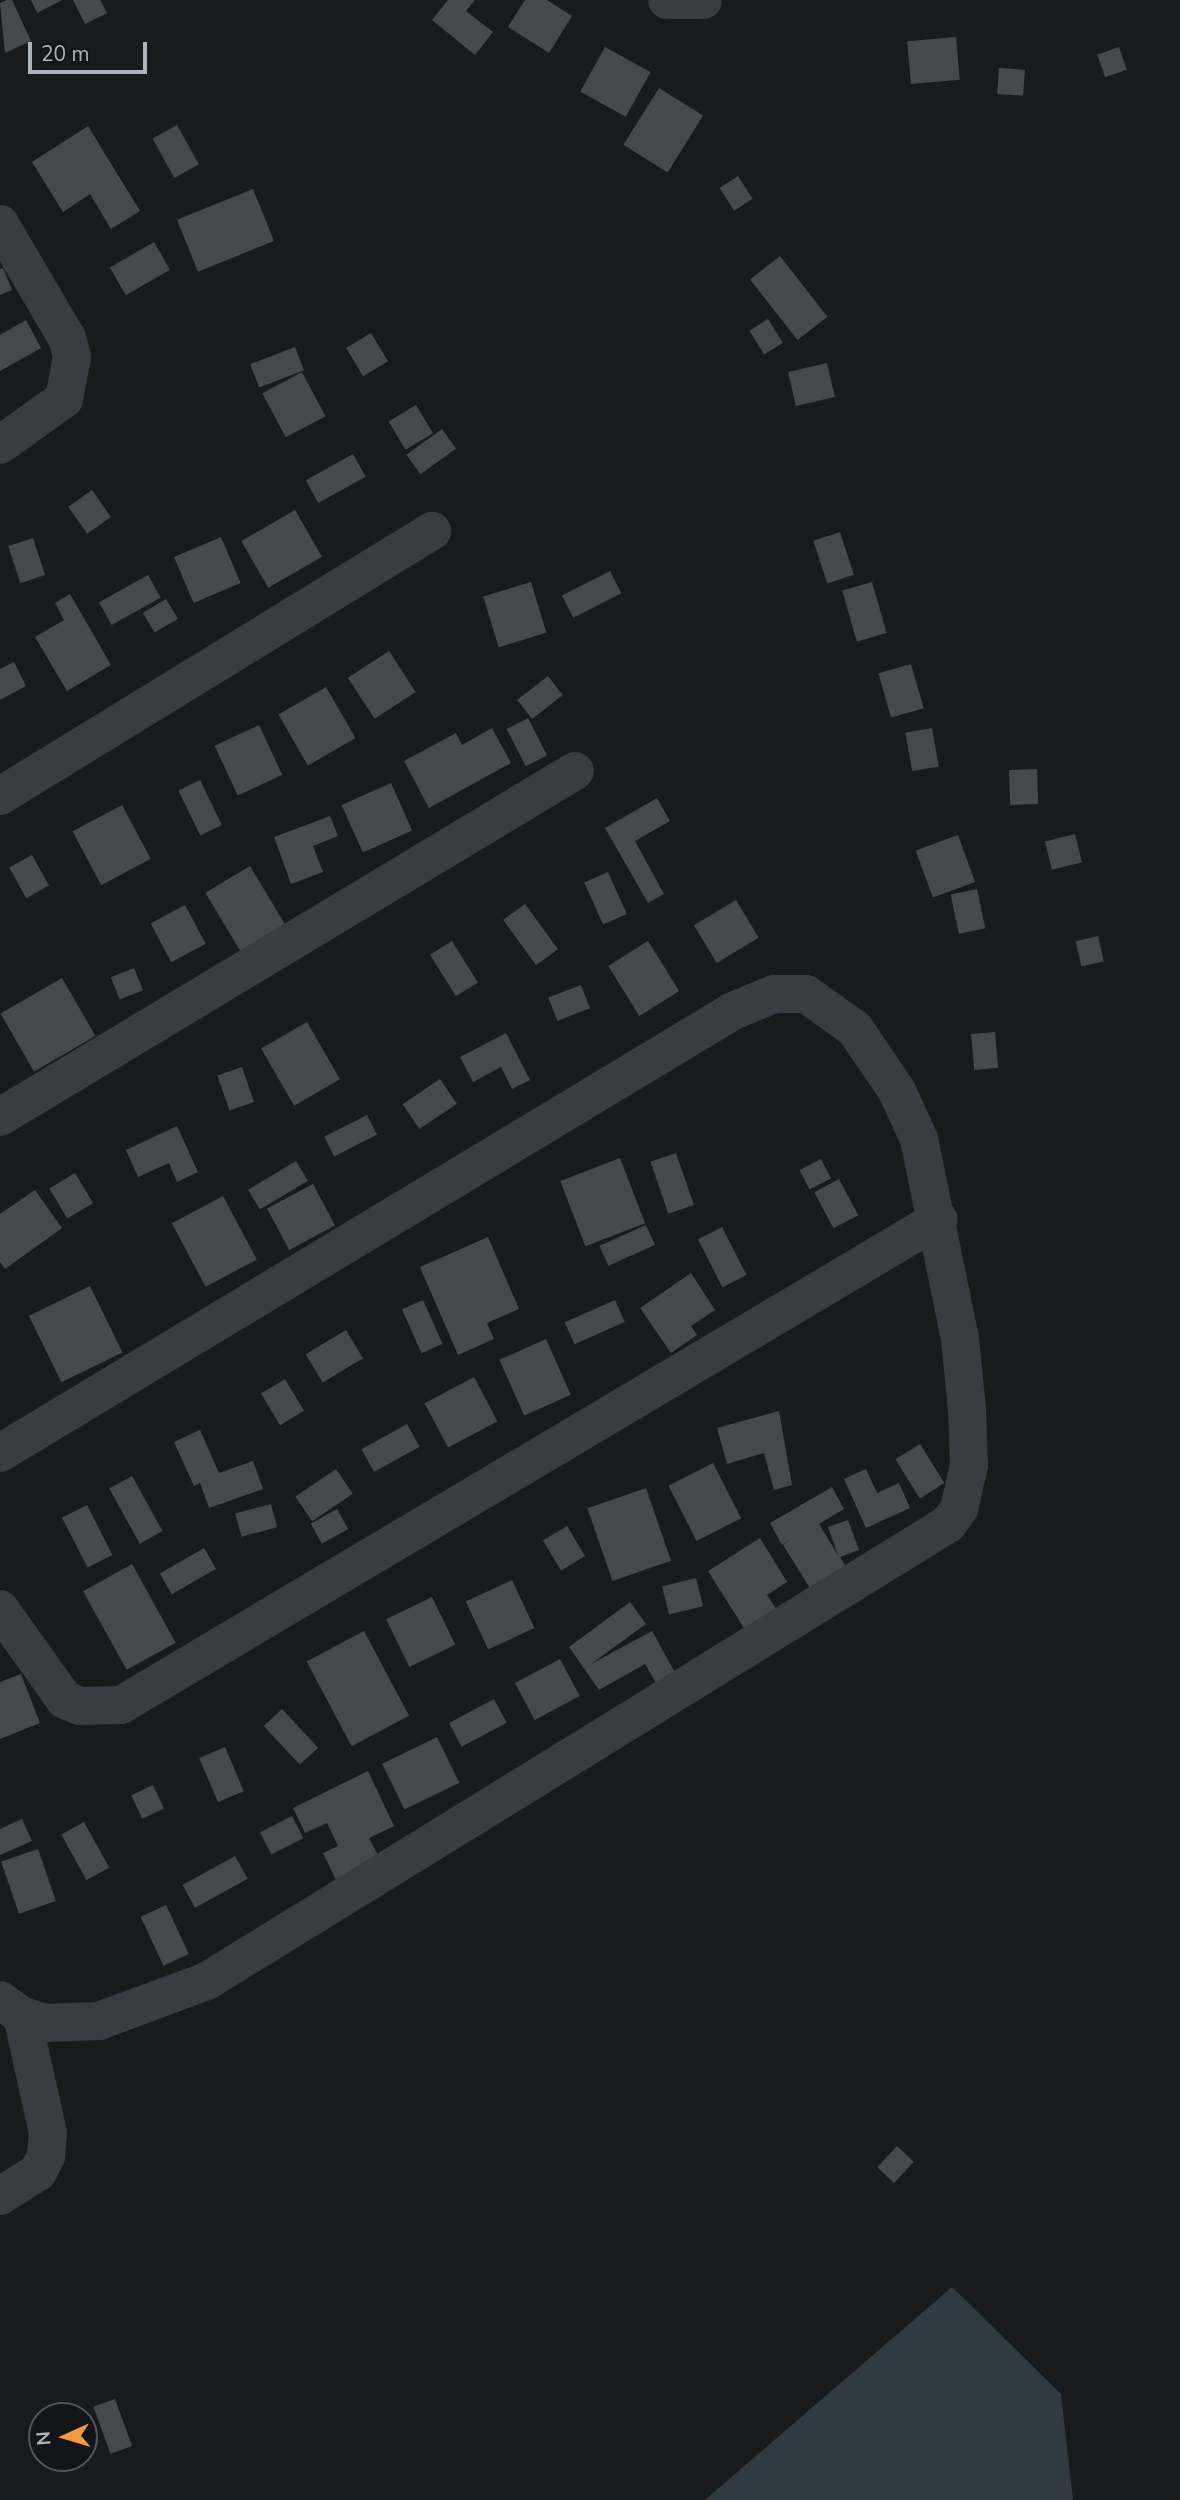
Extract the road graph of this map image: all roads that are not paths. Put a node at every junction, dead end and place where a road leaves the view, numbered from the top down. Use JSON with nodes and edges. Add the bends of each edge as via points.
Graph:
{"nodes":[{"id":1,"x":667,"y":0,"type":"edge"},
{"id":2,"x":703,"y":0,"type":"edge"},
{"id":3,"x":0,"y":224,"type":"edge"},
{"id":4,"x":0,"y":445,"type":"edge"},
{"id":5,"x":432,"y":531,"type":"dead end"},
{"id":6,"x":575,"y":771,"type":"dead end"},
{"id":7,"x":0,"y":796,"type":"edge"},
{"id":8,"x":0,"y":1117,"type":"edge"},
{"id":9,"x":939,"y":1219,"type":"junction"},
{"id":10,"x":0,"y":1453,"type":"edge"},
{"id":11,"x":0,"y":1609,"type":"edge"},
{"id":12,"x":11,"y":2008,"type":"edge"},
{"id":13,"x":0,"y":2196,"type":"edge"}],
"edges":[{"from":1,"to":2,"type":"street"},
{"from":3,"to":4,"type":"street","via":[[67,338],[72,357],[64,399]]},
{"from":5,"to":7,"type":"street"},
{"from":6,"to":8,"type":"street"},
{"from":9,"to":10,"type":"street","via":[[919,1139],[873,1053],[826,1005],[806,994],[774,994],[733,1011]]},
{"from":9,"to":11,"type":"street","via":[[121,1705],[80,1706],[65,1700]]},
{"from":9,"to":12,"type":"street","via":[[960,1339],[969,1465],[959,1509],[948,1524],[206,1981],[99,2021],[66,2024]]},
{"from":12,"to":13,"type":"street","via":[[48,2133],[46,2156],[38,2172]]}]}
